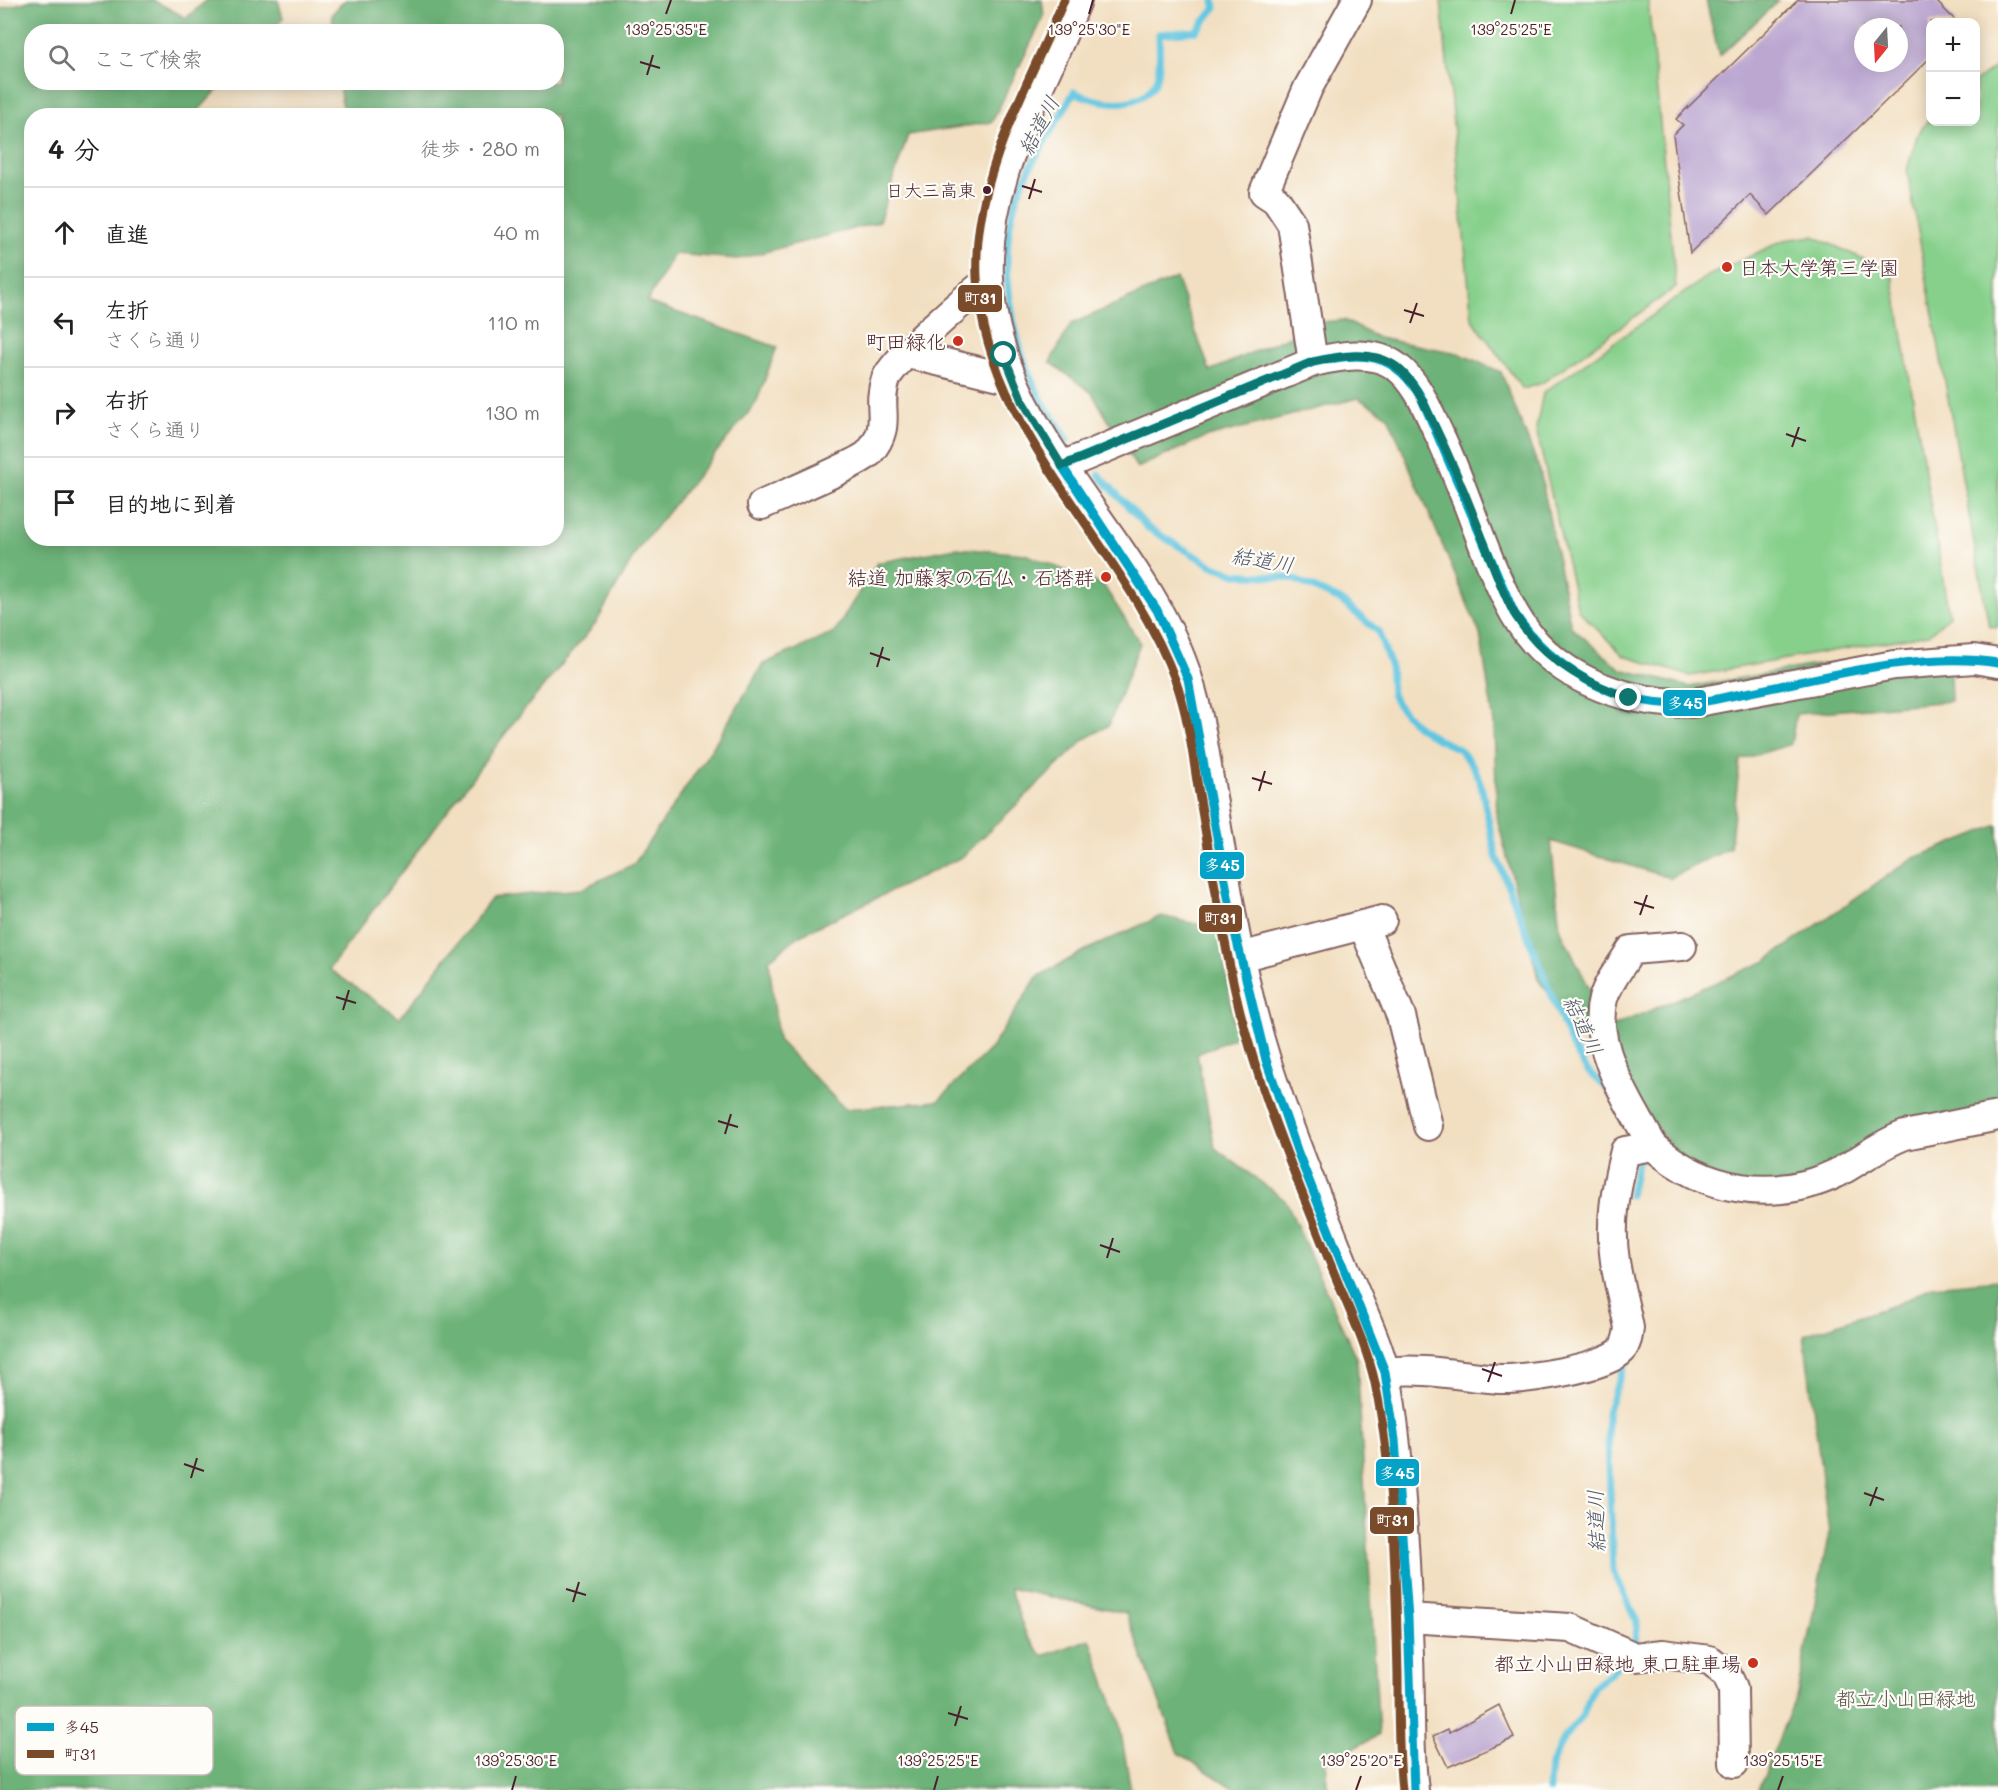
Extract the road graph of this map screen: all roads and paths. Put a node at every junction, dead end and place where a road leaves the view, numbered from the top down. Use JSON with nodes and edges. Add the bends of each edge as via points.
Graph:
{"nodes":[{"id":1,"x":1077,"y":0,"type":"edge"},
{"id":2,"x":1357,"y":0,"type":"edge"},
{"id":3,"x":989,"y":280,"type":"junction"},
{"id":4,"x":908,"y":354,"type":"junction"},
{"id":5,"x":1313,"y":362,"type":"junction"},
{"id":6,"x":1012,"y":379,"type":"junction"},
{"id":7,"x":1062,"y":466,"type":"junction"},
{"id":8,"x":762,"y":505,"type":"dead end"},
{"id":9,"x":1998,"y":663,"type":"edge"},
{"id":10,"x":1682,"y":946,"type":"dead end"},
{"id":11,"x":1240,"y":957,"type":"junction"},
{"id":12,"x":1998,"y":1116,"type":"edge"},
{"id":13,"x":1428,"y":1126,"type":"dead end"},
{"id":14,"x":1644,"y":1148,"type":"junction"},
{"id":15,"x":1398,"y":1370,"type":"junction"},
{"id":16,"x":1408,"y":1618,"type":"junction"},
{"id":17,"x":1734,"y":1762,"type":"dead end"},
{"id":18,"x":1414,"y":1790,"type":"edge"}],
"edges":[{"from":1,"to":3,"type":"street","via":[[1017,131],[1006,165],[993,216]]},
{"from":2,"to":5,"type":"street","via":[[1308,88],[1264,192],[1276,200],[1292,224]]},
{"from":3,"to":4,"type":"street","via":[[960,302]]},
{"from":3,"to":6,"type":"street","via":[[996,330]]},
{"from":4,"to":6,"type":"street"},
{"from":4,"to":8,"type":"street","via":[[887,376],[881,395],[885,423],[868,455]]},
{"from":5,"to":7,"type":"street"},
{"from":5,"to":9,"type":"street","via":[[1342,356],[1373,358],[1397,367],[1411,382],[1451,460],[1514,613],[1550,656],[1604,689],[1658,704],[1692,703],[1894,664],[1954,660]]},
{"from":6,"to":7,"type":"street","via":[[1033,422]]},
{"from":7,"to":11,"type":"street","via":[[1157,609],[1188,679]]},
{"from":10,"to":14,"type":"street","via":[[1631,950],[1603,997],[1600,1021],[1607,1051]]},
{"from":11,"to":13,"type":"street","via":[[1372,923],[1401,1016]]},
{"from":11,"to":15,"type":"street","via":[[1263,1050],[1287,1124]]},
{"from":12,"to":14,"type":"street","via":[[1905,1135],[1835,1173],[1776,1191],[1751,1191],[1706,1179]]},
{"from":14,"to":15,"type":"street","via":[[1625,1151],[1616,1188],[1614,1260],[1629,1328],[1622,1350],[1596,1363],[1519,1378]]},
{"from":15,"to":16,"type":"street","via":[[1395,1440]]},
{"from":16,"to":17,"type":"street","via":[[1570,1628],[1626,1654],[1710,1660],[1726,1673],[1733,1688]]},
{"from":16,"to":18,"type":"street"}]}
